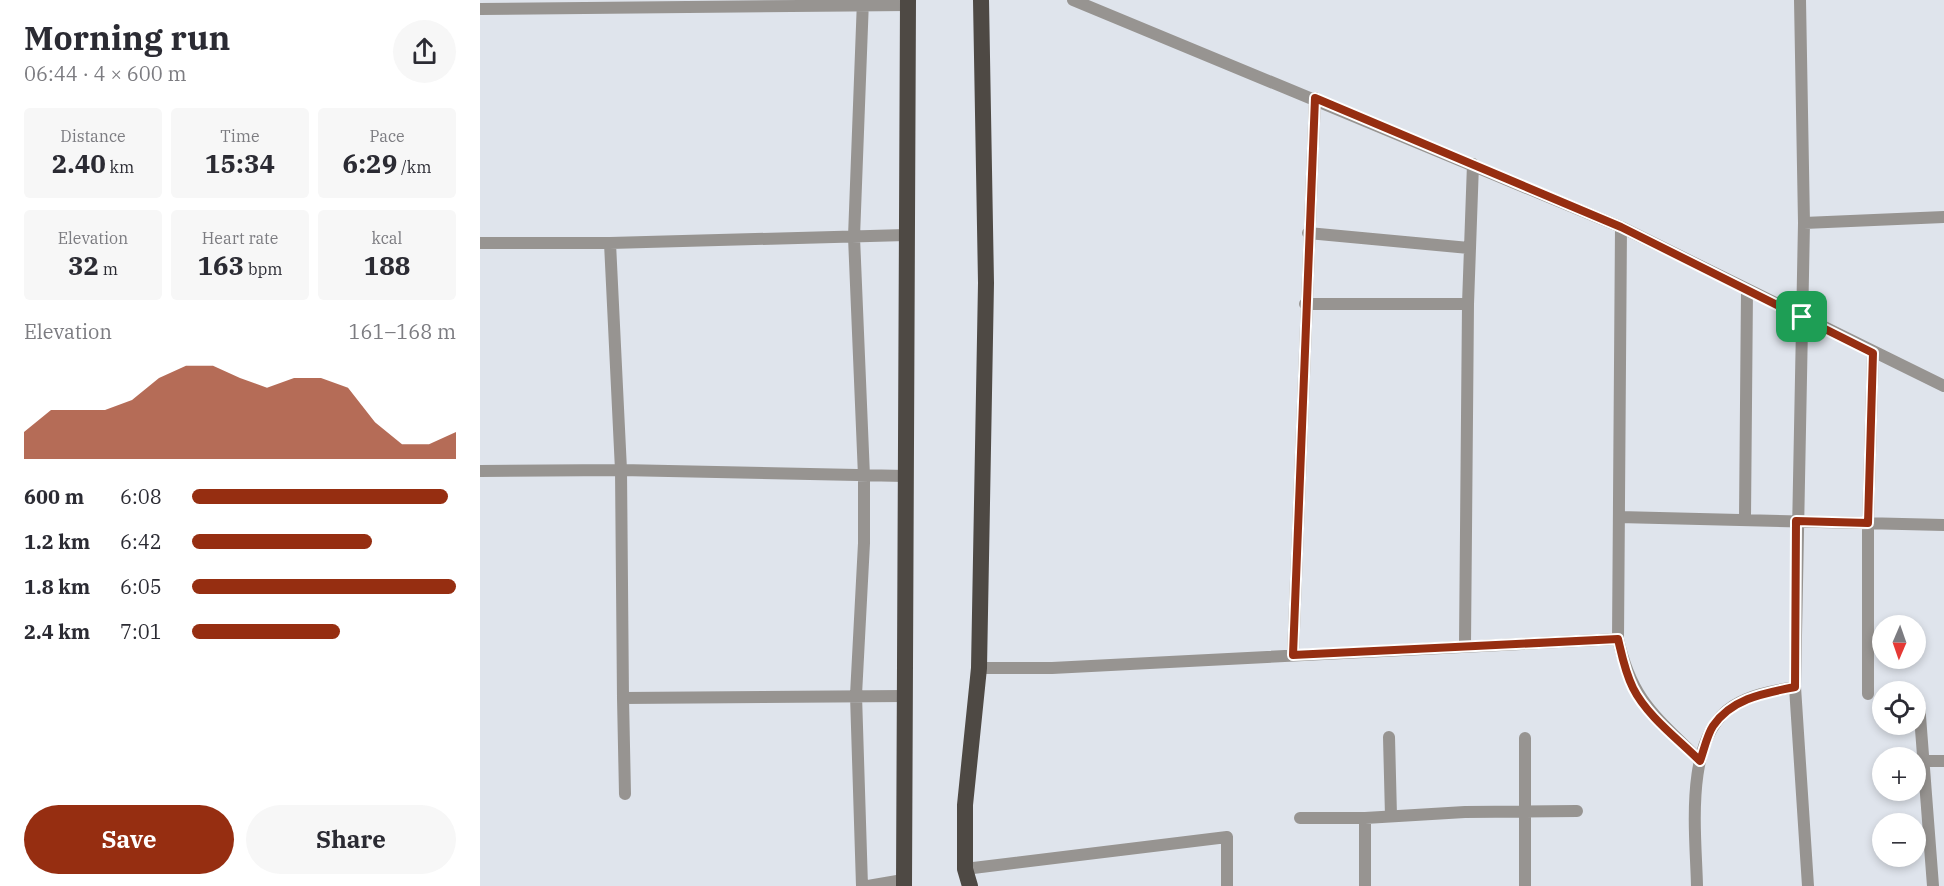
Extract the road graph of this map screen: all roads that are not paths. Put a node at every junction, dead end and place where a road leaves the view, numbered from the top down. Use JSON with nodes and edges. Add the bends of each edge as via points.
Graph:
{"nodes":[{"id":1,"x":981,"y":0,"type":"edge"},
{"id":2,"x":1073,"y":0,"type":"edge"},
{"id":3,"x":1800,"y":0,"type":"edge"},
{"id":4,"x":908,"y":2,"type":"edge"},
{"id":5,"x":863,"y":3,"type":"edge"},
{"id":6,"x":480,"y":9,"type":"edge"},
{"id":7,"x":1315,"y":98,"type":"junction"},
{"id":8,"x":1473,"y":164,"type":"junction"},
{"id":9,"x":1944,"y":217,"type":"edge"},
{"id":10,"x":1804,"y":223,"type":"junction"},
{"id":11,"x":1621,"y":227,"type":"junction"},
{"id":12,"x":1308,"y":233,"type":"junction"},
{"id":13,"x":906,"y":236,"type":"junction"},
{"id":14,"x":854,"y":237,"type":"junction"},
{"id":15,"x":480,"y":243,"type":"edge"},
{"id":16,"x":610,"y":243,"type":"junction"},
{"id":17,"x":1469,"y":248,"type":"junction"},
{"id":18,"x":1747,"y":290,"type":"junction"},
{"id":19,"x":1305,"y":304,"type":"junction"},
{"id":20,"x":1468,"y":304,"type":"junction"},
{"id":21,"x":1802,"y":317,"type":"junction"},
{"id":22,"x":1873,"y":353,"type":"junction"},
{"id":23,"x":1944,"y":386,"type":"edge"},
{"id":24,"x":621,"y":470,"type":"junction"},
{"id":25,"x":480,"y":471,"type":"edge"},
{"id":26,"x":864,"y":476,"type":"junction"},
{"id":27,"x":905,"y":476,"type":"junction"},
{"id":28,"x":1619,"y":517,"type":"junction"},
{"id":29,"x":1745,"y":518,"type":"junction"},
{"id":30,"x":1796,"y":521,"type":"junction"},
{"id":31,"x":1868,"y":523,"type":"junction"},
{"id":32,"x":1944,"y":525,"type":"edge"},
{"id":33,"x":1618,"y":639,"type":"junction"},
{"id":34,"x":1465,"y":645,"type":"junction"},
{"id":35,"x":1293,"y":655,"type":"junction"},
{"id":36,"x":979,"y":668,"type":"junction"},
{"id":37,"x":1795,"y":687,"type":"junction"},
{"id":38,"x":1868,"y":693,"type":"dead end"},
{"id":39,"x":856,"y":695,"type":"junction"},
{"id":40,"x":904,"y":696,"type":"junction"},
{"id":41,"x":623,"y":698,"type":"junction"},
{"id":42,"x":1389,"y":737,"type":"dead end"},
{"id":43,"x":1525,"y":738,"type":"dead end"},
{"id":44,"x":1700,"y":761,"type":"junction"},
{"id":45,"x":1926,"y":761,"type":"edge"},
{"id":46,"x":1944,"y":761,"type":"edge"},
{"id":47,"x":1926,"y":777,"type":"edge"},
{"id":48,"x":625,"y":794,"type":"dead end"},
{"id":49,"x":1526,"y":811,"type":"junction"},
{"id":50,"x":1577,"y":811,"type":"dead end"},
{"id":51,"x":1391,"y":816,"type":"junction"},
{"id":52,"x":1300,"y":818,"type":"dead end"},
{"id":53,"x":1365,"y":818,"type":"junction"},
{"id":54,"x":965,"y":869,"type":"junction"},
{"id":55,"x":904,"y":883,"type":"edge"},
{"id":56,"x":862,"y":886,"type":"edge"},
{"id":57,"x":868,"y":886,"type":"edge"},
{"id":58,"x":970,"y":886,"type":"edge"},
{"id":59,"x":1227,"y":886,"type":"edge"},
{"id":60,"x":1365,"y":886,"type":"edge"},
{"id":61,"x":1525,"y":886,"type":"edge"},
{"id":62,"x":1697,"y":886,"type":"edge"},
{"id":63,"x":1808,"y":886,"type":"edge"},
{"id":64,"x":1933,"y":886,"type":"edge"}],
"edges":[{"from":1,"to":36,"type":"highway","via":[[986,283]]},
{"from":2,"to":7,"type":"street"},
{"from":3,"to":10,"type":"street"},
{"from":4,"to":5,"type":"street"},
{"from":4,"to":13,"type":"highway"},
{"from":5,"to":6,"type":"street"},
{"from":5,"to":14,"type":"street"},
{"from":7,"to":8,"type":"street"},
{"from":7,"to":12,"type":"street"},
{"from":8,"to":11,"type":"street"},
{"from":8,"to":17,"type":"street"},
{"from":9,"to":10,"type":"street"},
{"from":10,"to":21,"type":"street"},
{"from":11,"to":18,"type":"street"},
{"from":11,"to":28,"type":"street"},
{"from":12,"to":17,"type":"street"},
{"from":12,"to":19,"type":"street"},
{"from":13,"to":14,"type":"street"},
{"from":13,"to":27,"type":"highway"},
{"from":14,"to":16,"type":"street"},
{"from":14,"to":26,"type":"street"},
{"from":15,"to":16,"type":"street"},
{"from":16,"to":24,"type":"street"},
{"from":17,"to":20,"type":"street"},
{"from":18,"to":21,"type":"street"},
{"from":18,"to":29,"type":"street"},
{"from":19,"to":20,"type":"street"},
{"from":19,"to":35,"type":"street"},
{"from":20,"to":34,"type":"street"},
{"from":21,"to":22,"type":"street"},
{"from":21,"to":30,"type":"street"},
{"from":22,"to":23,"type":"street"},
{"from":22,"to":31,"type":"street"},
{"from":24,"to":25,"type":"street"},
{"from":24,"to":26,"type":"street"},
{"from":24,"to":41,"type":"street"},
{"from":26,"to":27,"type":"street"},
{"from":26,"to":39,"type":"street"},
{"from":27,"to":40,"type":"highway"},
{"from":28,"to":29,"type":"street"},
{"from":28,"to":33,"type":"street"},
{"from":29,"to":30,"type":"street"},
{"from":30,"to":31,"type":"street"},
{"from":30,"to":37,"type":"street"},
{"from":31,"to":32,"type":"street"},
{"from":31,"to":38,"type":"street"},
{"from":33,"to":34,"type":"street"},
{"from":33,"to":44,"type":"street","via":[[1624,668],[1634,689]]},
{"from":34,"to":35,"type":"street"},
{"from":35,"to":36,"type":"street","via":[[1052,668]]},
{"from":36,"to":54,"type":"highway","via":[[965,805]]},
{"from":37,"to":44,"type":"street","via":[[1757,694],[1731,707],[1713,726]]},
{"from":37,"to":63,"type":"street"},
{"from":39,"to":40,"type":"street"},
{"from":39,"to":41,"type":"street"},
{"from":39,"to":56,"type":"street"},
{"from":40,"to":55,"type":"highway"},
{"from":41,"to":48,"type":"street"},
{"from":42,"to":51,"type":"street"},
{"from":43,"to":49,"type":"street"},
{"from":44,"to":62,"type":"street","via":[[1695,786]]},
{"from":45,"to":46,"type":"street"},
{"from":47,"to":64,"type":"street"},
{"from":49,"to":50,"type":"street"},
{"from":49,"to":51,"type":"street"},
{"from":49,"to":61,"type":"street"},
{"from":51,"to":53,"type":"street"},
{"from":52,"to":53,"type":"street"},
{"from":53,"to":60,"type":"street"},
{"from":54,"to":58,"type":"highway"},
{"from":54,"to":59,"type":"street","via":[[1227,837]]},
{"from":55,"to":57,"type":"street"}]}
